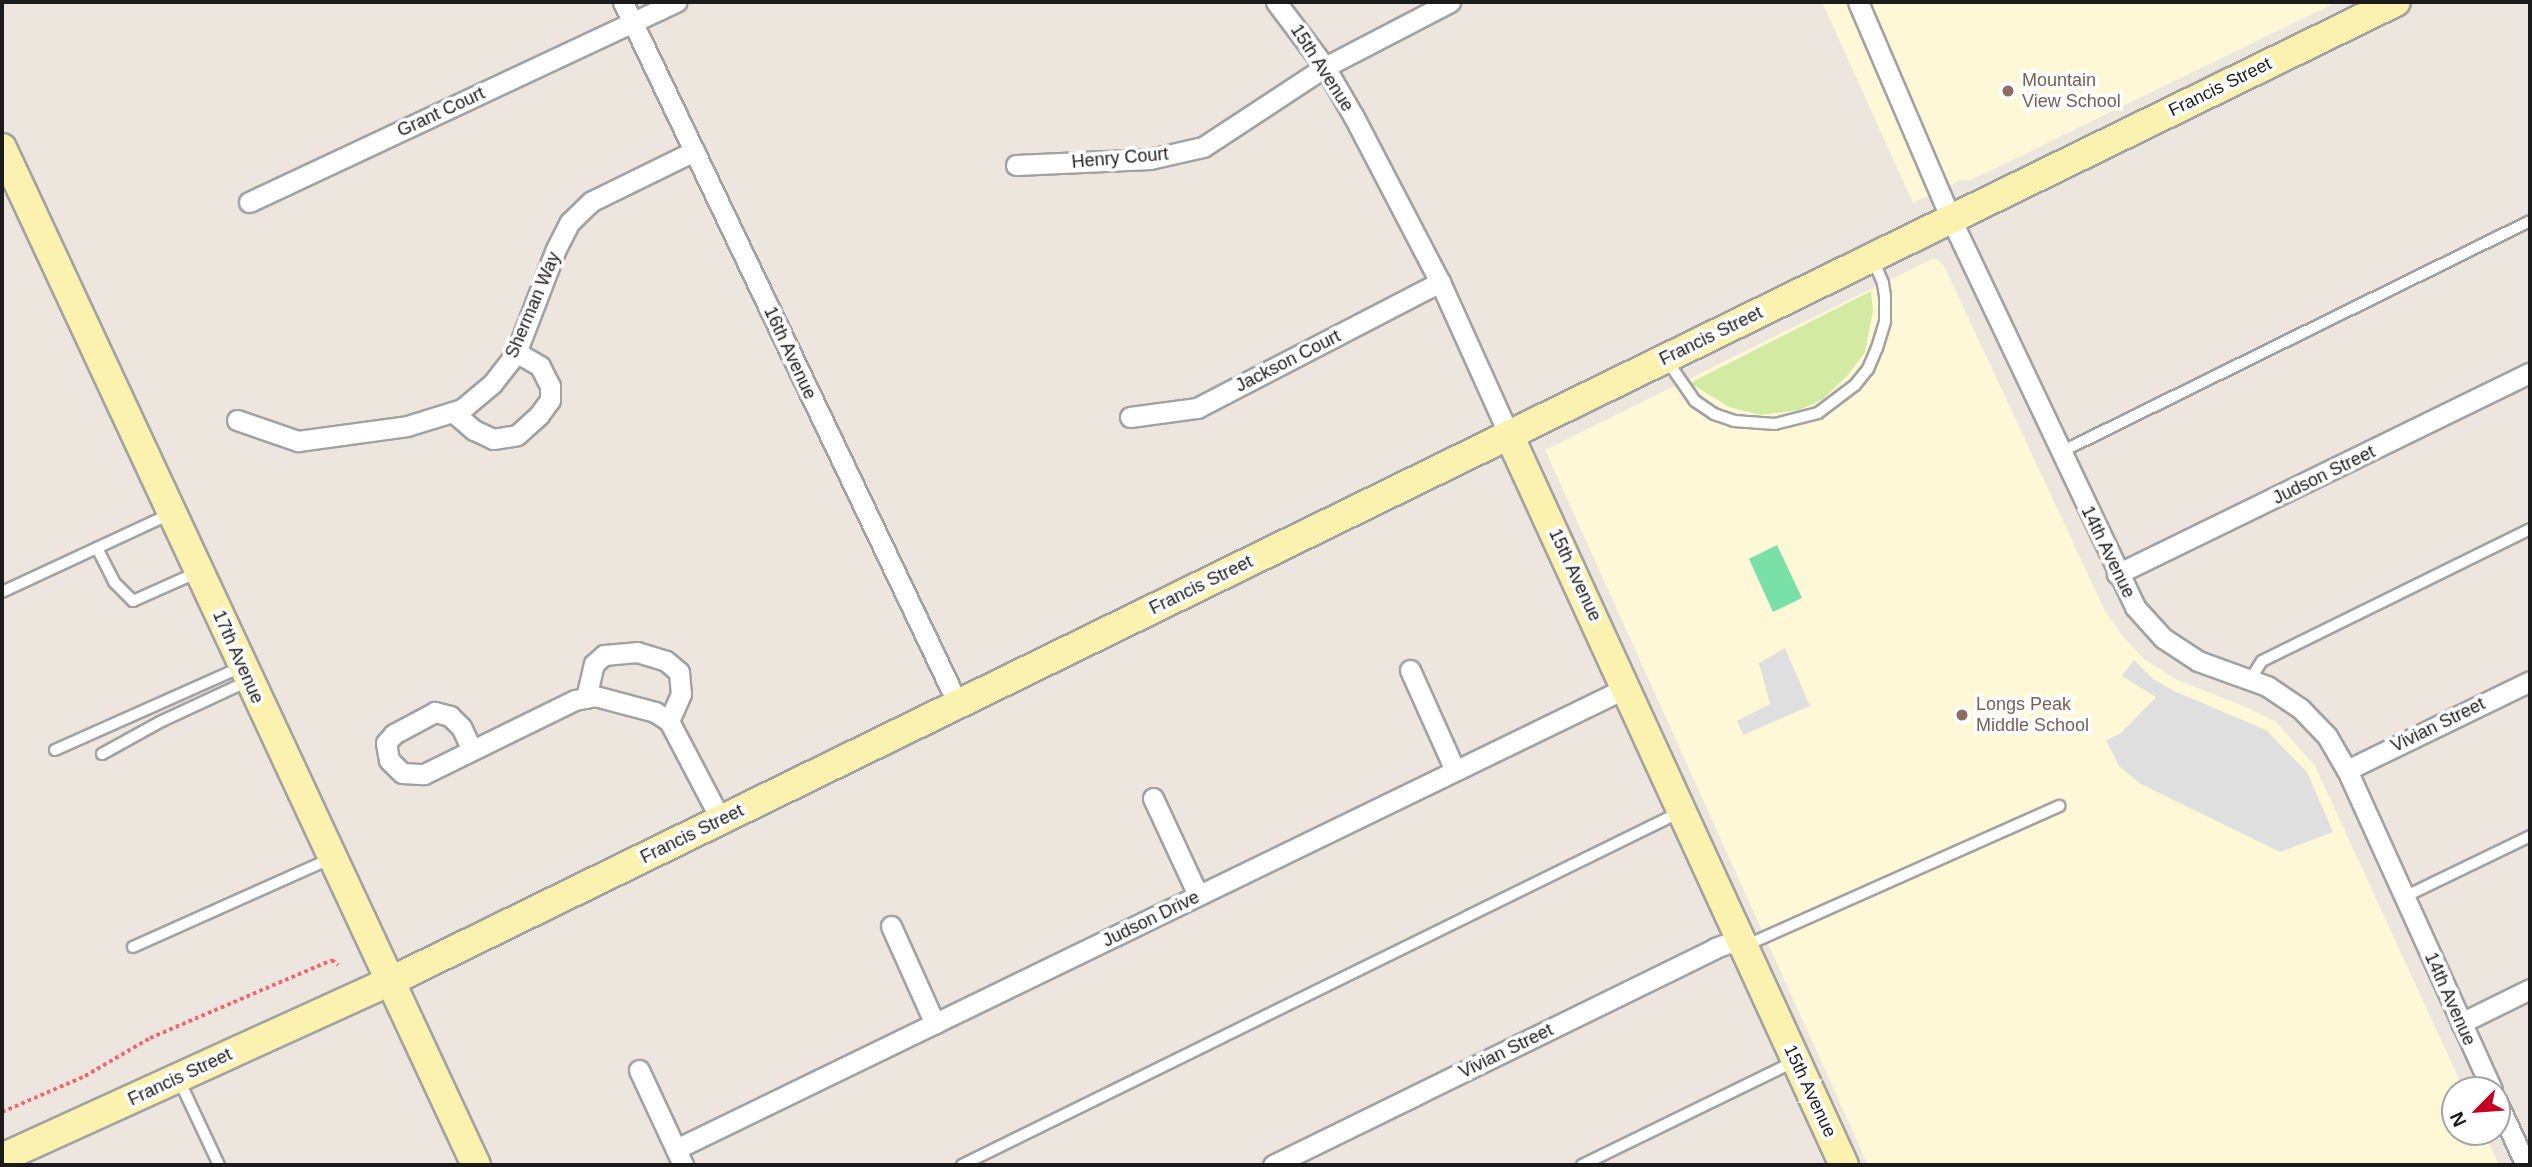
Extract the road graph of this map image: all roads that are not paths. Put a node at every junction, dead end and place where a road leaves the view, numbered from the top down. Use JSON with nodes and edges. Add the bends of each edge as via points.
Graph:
{"nodes":[{"id":1,"x":623,"y":2,"type":"edge"},
{"id":2,"x":676,"y":2,"type":"edge"},
{"id":3,"x":1276,"y":2,"type":"edge"},
{"id":4,"x":1450,"y":2,"type":"edge"},
{"id":5,"x":1858,"y":2,"type":"edge"},
{"id":6,"x":2394,"y":2,"type":"edge"},
{"id":7,"x":633,"y":22,"type":"junction"},
{"id":8,"x":1325,"y":66,"type":"junction"},
{"id":9,"x":2,"y":149,"type":"edge"},
{"id":10,"x":694,"y":151,"type":"junction"},
{"id":11,"x":1016,"y":166,"type":"dead end"},
{"id":12,"x":249,"y":202,"type":"dead end"},
{"id":13,"x":1951,"y":219,"type":"junction"},
{"id":14,"x":2530,"y":221,"type":"edge"},
{"id":15,"x":1872,"y":258,"type":"junction"},
{"id":16,"x":1440,"y":282,"type":"junction"},
{"id":17,"x":516,"y":352,"type":"junction"},
{"id":18,"x":1667,"y":358,"type":"junction"},
{"id":19,"x":2530,"y":373,"type":"edge"},
{"id":20,"x":453,"y":412,"type":"junction"},
{"id":21,"x":1130,"y":417,"type":"dead end"},
{"id":22,"x":237,"y":420,"type":"dead end"},
{"id":23,"x":1509,"y":435,"type":"junction"},
{"id":24,"x":2060,"y":452,"type":"junction"},
{"id":25,"x":172,"y":513,"type":"junction"},
{"id":26,"x":2530,"y":529,"type":"edge"},
{"id":27,"x":97,"y":548,"type":"junction"},
{"id":28,"x":200,"y":571,"type":"junction"},
{"id":29,"x":2117,"y":575,"type":"junction"},
{"id":30,"x":2,"y":592,"type":"edge"},
{"id":31,"x":1410,"y":670,"type":"dead end"},
{"id":32,"x":245,"y":674,"type":"junction"},
{"id":33,"x":2249,"y":680,"type":"junction"},
{"id":34,"x":2530,"y":681,"type":"edge"},
{"id":35,"x":1626,"y":688,"type":"junction"},
{"id":36,"x":586,"y":698,"type":"junction"},
{"id":37,"x":958,"y":704,"type":"junction"},
{"id":38,"x":669,"y":720,"type":"junction"},
{"id":39,"x":471,"y":748,"type":"dead end"},
{"id":40,"x":55,"y":750,"type":"dead end"},
{"id":41,"x":102,"y":754,"type":"dead end"},
{"id":42,"x":1455,"y":770,"type":"junction"},
{"id":43,"x":2347,"y":770,"type":"junction"},
{"id":44,"x":1153,"y":798,"type":"dead end"},
{"id":45,"x":2059,"y":806,"type":"dead end"},
{"id":46,"x":1682,"y":812,"type":"junction"},
{"id":47,"x":721,"y":820,"type":"junction"},
{"id":48,"x":2530,"y":836,"type":"edge"},
{"id":49,"x":333,"y":857,"type":"junction"},
{"id":50,"x":1198,"y":895,"type":"junction"},
{"id":51,"x":2404,"y":898,"type":"junction"},
{"id":52,"x":891,"y":926,"type":"dead end"},
{"id":53,"x":1742,"y":943,"type":"junction"},
{"id":54,"x":133,"y":947,"type":"dead end"},
{"id":55,"x":391,"y":981,"type":"junction"},
{"id":56,"x":2530,"y":989,"type":"edge"},
{"id":57,"x":2461,"y":1023,"type":"junction"},
{"id":58,"x":935,"y":1024,"type":"junction"},
{"id":59,"x":1796,"y":1060,"type":"junction"},
{"id":60,"x":639,"y":1070,"type":"dead end"},
{"id":61,"x":2486,"y":1076,"type":"edge"},
{"id":62,"x":178,"y":1078,"type":"junction"},
{"id":63,"x":2511,"y":1128,"type":"edge"},
{"id":64,"x":2525,"y":1154,"type":"edge"},
{"id":65,"x":680,"y":1157,"type":"edge"},
{"id":66,"x":2,"y":1158,"type":"edge"},
{"id":67,"x":219,"y":1165,"type":"edge"},
{"id":68,"x":476,"y":1165,"type":"edge"},
{"id":69,"x":962,"y":1165,"type":"edge"},
{"id":70,"x":1273,"y":1165,"type":"edge"},
{"id":71,"x":1583,"y":1165,"type":"edge"},
{"id":72,"x":1844,"y":1165,"type":"edge"}],
"edges":[{"from":1,"to":7,"type":"street","name":"16th Avenue"},
{"from":2,"to":7,"type":"street","name":"Grant Court"},
{"from":3,"to":8,"type":"street","name":"15th Avenue"},
{"from":4,"to":8,"type":"street","name":"Henry Court"},
{"from":5,"to":13,"type":"street","name":"14th Avenue"},
{"from":6,"to":13,"type":"street","name":"Francis Street"},
{"from":7,"to":10,"type":"street","name":"16th Avenue"},
{"from":7,"to":12,"type":"street","name":"Grant Court"},
{"from":8,"to":11,"type":"street","name":"Henry Court","via":[[1203,147],[1150,159]]},
{"from":8,"to":16,"type":"street","name":"15th Avenue"},
{"from":9,"to":25,"type":"street","name":"17th Avenue"},
{"from":10,"to":17,"type":"street","name":"Sherman Way","via":[[592,201],[570,222]]},
{"from":10,"to":37,"type":"street","name":"16th Avenue"},
{"from":13,"to":15,"type":"street","name":"Francis Street"},
{"from":13,"to":24,"type":"street","name":"14th Avenue"},
{"from":14,"to":24,"type":"lane"},
{"from":15,"to":18,"type":"street","name":"Francis Street"},
{"from":15,"to":18,"type":"lane","via":[[1885,296],[1885,321],[1877,348],[1855,386],[1818,413],[1754,425],[1714,414],[1695,401]]},
{"from":16,"to":21,"type":"street","name":"Jackson Court","via":[[1197,408]]},
{"from":16,"to":23,"type":"street","name":"15th Avenue"},
{"from":17,"to":20,"type":"street","name":"Sherman Way","via":[[492,384]]},
{"from":17,"to":20,"type":"street","via":[[540,366],[550,386],[550,400],[539,415],[517,435],[493,439]]},
{"from":18,"to":23,"type":"street","name":"Francis Street"},
{"from":19,"to":29,"type":"street","name":"Judson Street"},
{"from":20,"to":22,"type":"street","name":"Sherman Way","via":[[407,426],[298,441]]},
{"from":23,"to":35,"type":"street","name":"15th Avenue"},
{"from":23,"to":37,"type":"street","name":"Francis Street"},
{"from":24,"to":29,"type":"street","name":"14th Avenue"},
{"from":25,"to":27,"type":"lane"},
{"from":25,"to":28,"type":"street","name":"17th Avenue"},
{"from":26,"to":33,"type":"lane","via":[[2262,661]]},
{"from":27,"to":28,"type":"lane","via":[[114,582],[134,601]]},
{"from":27,"to":30,"type":"lane"},
{"from":28,"to":32,"type":"street","name":"17th Avenue"},
{"from":29,"to":33,"type":"street","name":"14th Avenue","via":[[2135,607],[2163,638],[2198,661]]},
{"from":31,"to":42,"type":"street"},
{"from":32,"to":40,"type":"lane"},
{"from":32,"to":41,"type":"lane"},
{"from":32,"to":49,"type":"street","name":"17th Avenue"},
{"from":33,"to":43,"type":"street","name":"14th Avenue","via":[[2300,708],[2327,736]]},
{"from":34,"to":43,"type":"street","name":"Vivian Street"},
{"from":35,"to":42,"type":"street","name":"Judson Drive"},
{"from":35,"to":46,"type":"street","name":"15th Avenue"},
{"from":36,"to":38,"type":"street","via":[[595,696]]},
{"from":36,"to":38,"type":"street","via":[[594,664],[604,655],[637,652],[666,661],[679,672],[681,694]]},
{"from":36,"to":39,"type":"street"},
{"from":37,"to":47,"type":"street","name":"Francis Street"},
{"from":38,"to":47,"type":"street"},
{"from":42,"to":50,"type":"street","name":"Judson Drive"},
{"from":43,"to":51,"type":"street","name":"14th Avenue"},
{"from":44,"to":50,"type":"street"},
{"from":45,"to":53,"type":"lane"},
{"from":46,"to":53,"type":"street","name":"15th Avenue"},
{"from":46,"to":69,"type":"lane"},
{"from":47,"to":55,"type":"street","name":"Francis Street"},
{"from":48,"to":51,"type":"lane"},
{"from":49,"to":54,"type":"lane"},
{"from":49,"to":55,"type":"street","name":"17th Avenue"},
{"from":50,"to":58,"type":"street","name":"Judson Drive"},
{"from":51,"to":57,"type":"street","name":"14th Avenue"},
{"from":52,"to":58,"type":"street"},
{"from":53,"to":59,"type":"street","name":"15th Avenue"},
{"from":53,"to":70,"type":"street","name":"Vivian Street","via":[[1715,948]]},
{"from":55,"to":62,"type":"street","name":"Francis Street"},
{"from":55,"to":68,"type":"street","name":"17th Avenue"},
{"from":56,"to":57,"type":"street"},
{"from":57,"to":61,"type":"street","name":"14th Avenue"},
{"from":58,"to":65,"type":"street","name":"Judson Drive"},
{"from":59,"to":71,"type":"lane"},
{"from":59,"to":72,"type":"street","name":"15th Avenue"},
{"from":60,"to":65,"type":"street","name":"Judson Drive"},
{"from":62,"to":66,"type":"street","name":"Francis Street"},
{"from":62,"to":67,"type":"lane"},
{"from":63,"to":64,"type":"street"}]}
